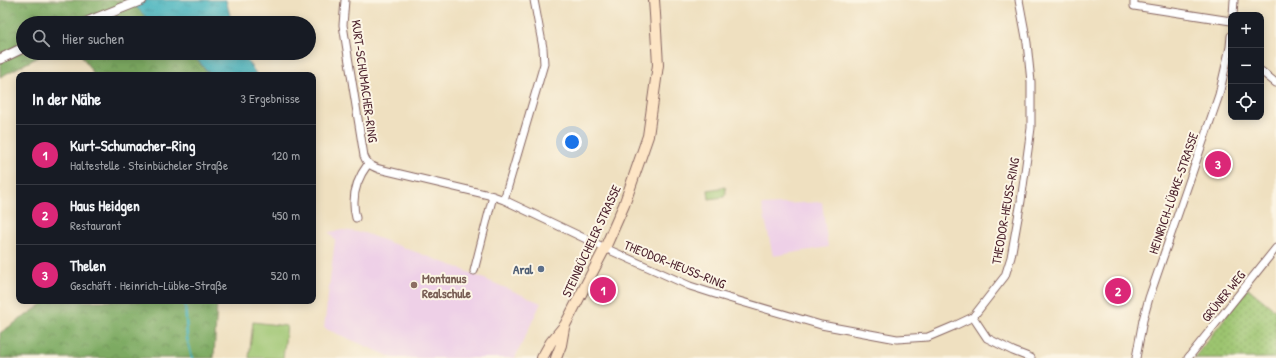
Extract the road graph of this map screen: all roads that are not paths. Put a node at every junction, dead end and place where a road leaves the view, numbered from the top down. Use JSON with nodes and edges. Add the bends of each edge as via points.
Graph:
{"nodes":[{"id":1,"x":142,"y":0,"type":"edge"},
{"id":2,"x":345,"y":0,"type":"edge"},
{"id":3,"x":534,"y":0,"type":"edge"},
{"id":4,"x":654,"y":0,"type":"edge"},
{"id":5,"x":1019,"y":0,"type":"edge"},
{"id":6,"x":1134,"y":0,"type":"edge"},
{"id":7,"x":1234,"y":0,"type":"edge"},
{"id":8,"x":1233,"y":12,"type":"edge"},
{"id":9,"x":103,"y":16,"type":"edge"},
{"id":10,"x":1228,"y":21,"type":"edge"},
{"id":11,"x":1230,"y":48,"type":"edge"},
{"id":12,"x":16,"y":51,"type":"edge"},
{"id":13,"x":0,"y":59,"type":"edge"},
{"id":14,"x":1264,"y":73,"type":"edge"},
{"id":15,"x":1276,"y":83,"type":"edge"},
{"id":16,"x":368,"y":164,"type":"junction"},
{"id":17,"x":493,"y":196,"type":"junction"},
{"id":18,"x":504,"y":200,"type":"junction"},
{"id":19,"x":356,"y":218,"type":"dead end"},
{"id":20,"x":605,"y":248,"type":"junction"},
{"id":21,"x":1276,"y":248,"type":"edge"},
{"id":22,"x":474,"y":271,"type":"dead end"},
{"id":23,"x":973,"y":317,"type":"junction"},
{"id":24,"x":565,"y":326,"type":"junction"},
{"id":25,"x":542,"y":358,"type":"edge"},
{"id":26,"x":556,"y":358,"type":"edge"},
{"id":27,"x":1030,"y":358,"type":"edge"},
{"id":28,"x":1136,"y":358,"type":"edge"},
{"id":29,"x":1188,"y":358,"type":"edge"}],
"edges":[{"from":1,"to":9,"type":"street"},
{"from":2,"to":16,"type":"street","name":"KURT-SCHUMACHER-RING","via":[[342,25],[364,156]]},
{"from":3,"to":18,"type":"street","via":[[544,64]]},
{"from":4,"to":20,"type":"main road","name":"STEINBÜCHELER STRASSE","via":[[658,65],[648,136]]},
{"from":5,"to":23,"type":"street","name":"THEODOR-HEUSS-RING","via":[[1031,82],[1031,128],[1022,194],[1011,257],[1005,276]]},
{"from":6,"to":10,"type":"street","via":[[1134,6]]},
{"from":7,"to":8,"type":"street"},
{"from":11,"to":28,"type":"street","name":"HEINRICH-LÜBKE-STRASSE","via":[[1219,95],[1143,320]]},
{"from":12,"to":13,"type":"street"},
{"from":14,"to":15,"type":"street"},
{"from":16,"to":17,"type":"street"},
{"from":16,"to":19,"type":"street","via":[[353,197]]},
{"from":17,"to":18,"type":"street"},
{"from":17,"to":22,"type":"street"},
{"from":18,"to":20,"type":"street"},
{"from":20,"to":23,"type":"street","name":"THEODOR-HEUSS-RING","via":[[690,286],[842,329],[897,339],[928,337]]},
{"from":20,"to":24,"type":"main road","name":"STEINBÜCHELER STRASSE"},
{"from":21,"to":29,"type":"street","name":"GRÜNER WEG"},
{"from":23,"to":27,"type":"street","via":[[987,338]]},
{"from":24,"to":25,"type":"main road","name":"STEINBÜCHELER STRASSE","via":[[551,342]]},
{"from":24,"to":26,"type":"main road","name":"STEINBÜCHELER STRASSE"}]}
